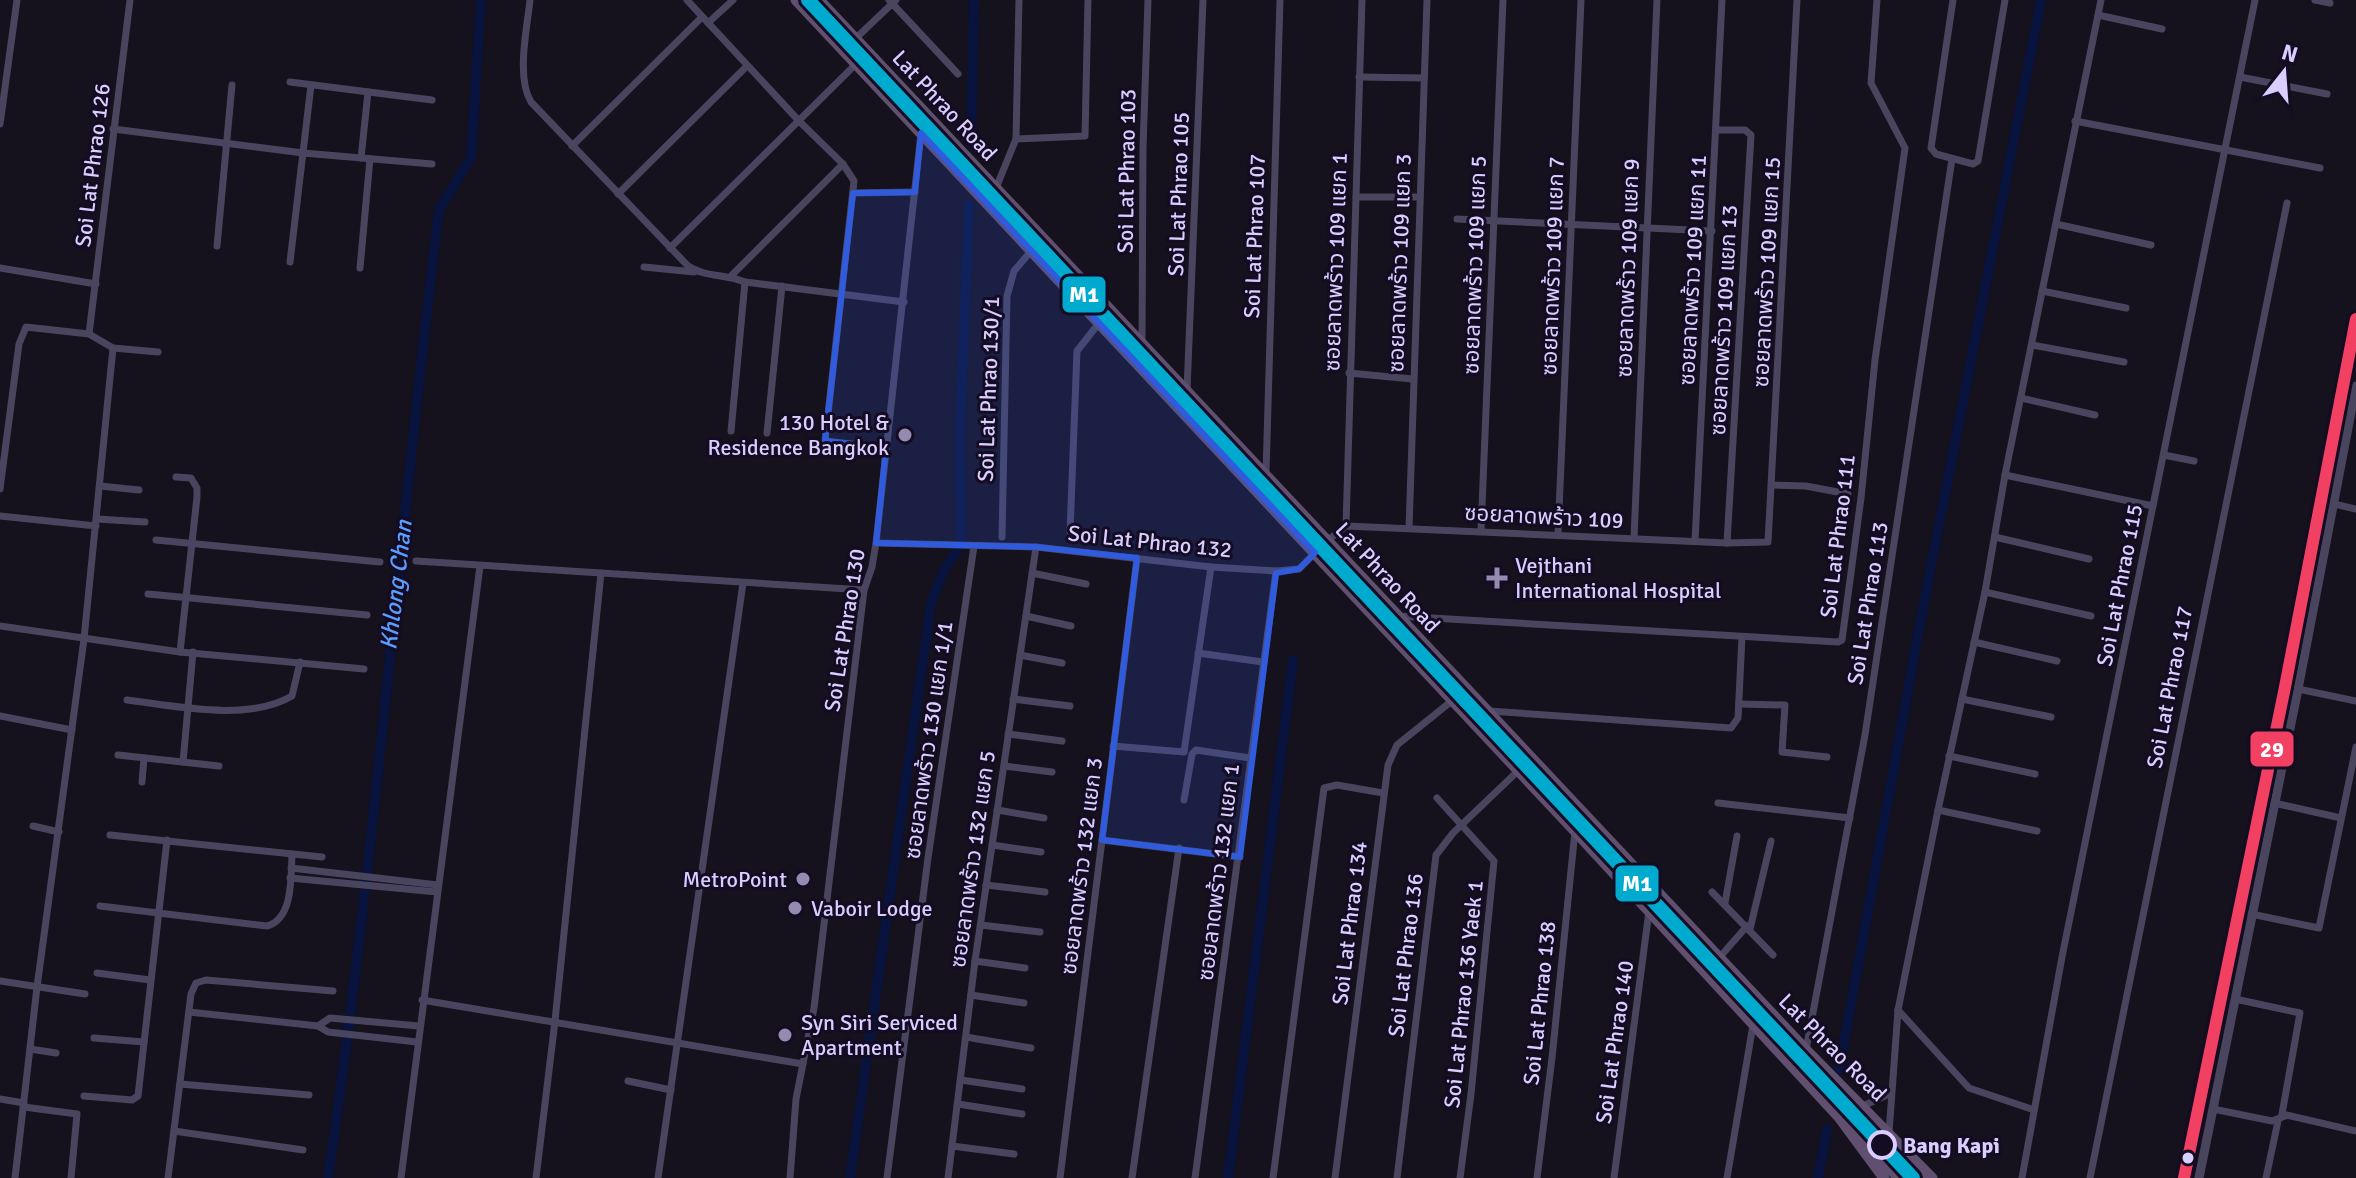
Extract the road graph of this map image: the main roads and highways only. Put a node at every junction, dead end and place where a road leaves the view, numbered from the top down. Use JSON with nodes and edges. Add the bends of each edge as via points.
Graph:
{"nodes":[{"id":1,"x":796,"y":0,"type":"edge"},
{"id":2,"x":819,"y":0,"type":"edge"},
{"id":3,"x":1127,"y":326,"type":"junction"},
{"id":4,"x":1114,"y":338,"type":"junction"},
{"id":5,"x":1142,"y":342,"type":"junction"},
{"id":6,"x":1129,"y":354,"type":"junction"},
{"id":7,"x":1819,"y":1064,"type":"junction"},
{"id":8,"x":1839,"y":1117,"type":"junction"},
{"id":9,"x":1884,"y":1178,"type":"edge"},
{"id":10,"x":1899,"y":1178,"type":"edge"},
{"id":11,"x":1920,"y":1178,"type":"edge"},
{"id":12,"x":1932,"y":1178,"type":"edge"}],
"edges":[{"from":1,"to":4,"type":"main road","name":"Lat Phrao Road"},
{"from":2,"to":3,"type":"main road","name":"Lat Phrao Road"},
{"from":3,"to":4,"type":"main road"},
{"from":3,"to":5,"type":"main road","name":"Lat Phrao Road"},
{"from":4,"to":6,"type":"main road","name":"Lat Phrao Road"},
{"from":5,"to":6,"type":"main road"},
{"from":5,"to":7,"type":"main road","name":"Lat Phrao Road"},
{"from":6,"to":8,"type":"main road","name":"Lat Phrao Road"},
{"from":7,"to":11,"type":"main road"},
{"from":7,"to":12,"type":"main road","name":"Lat Phrao Road"},
{"from":8,"to":9,"type":"main road","name":"Lat Phrao Road"},
{"from":8,"to":10,"type":"main road"}]}
